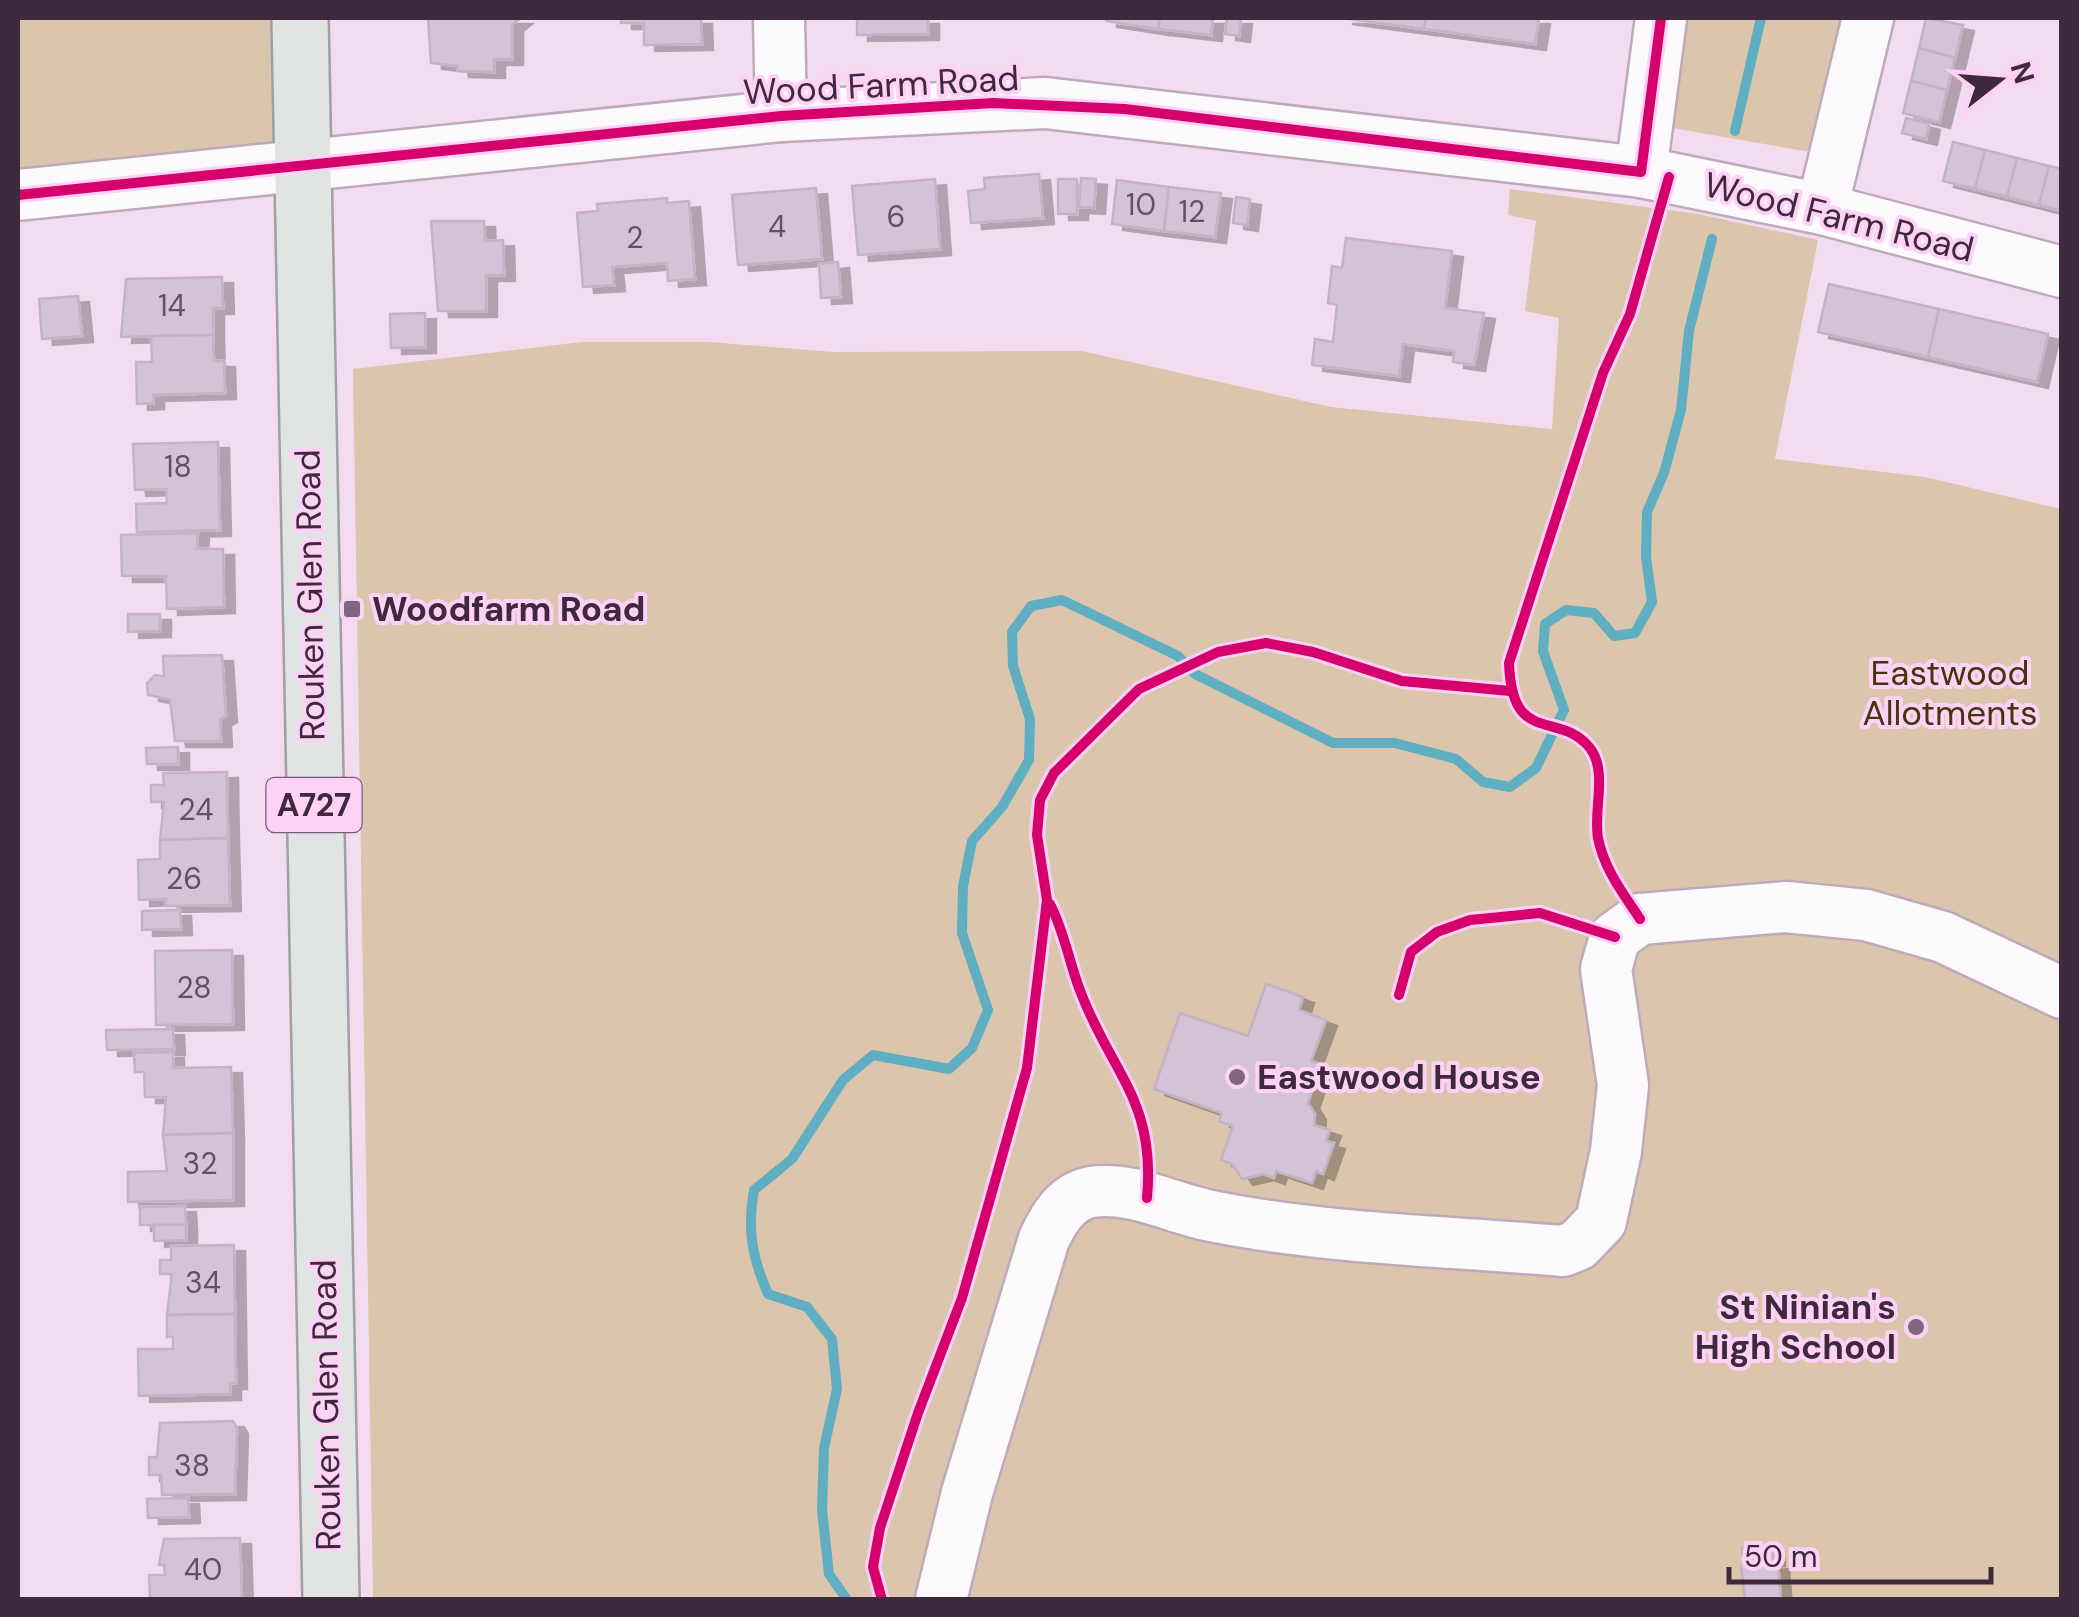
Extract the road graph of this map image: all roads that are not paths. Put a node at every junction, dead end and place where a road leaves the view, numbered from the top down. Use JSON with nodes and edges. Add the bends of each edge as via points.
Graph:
{"nodes":[{"id":1,"x":300,"y":18,"type":"edge"},
{"id":2,"x":779,"y":18,"type":"edge"},
{"id":3,"x":1661,"y":18,"type":"edge"},
{"id":4,"x":1868,"y":18,"type":"edge"},
{"id":5,"x":781,"y":116,"type":"junction"},
{"id":6,"x":302,"y":168,"type":"junction"},
{"id":7,"x":1641,"y":172,"type":"junction"},
{"id":8,"x":18,"y":194,"type":"edge"},
{"id":9,"x":1822,"y":210,"type":"junction"},
{"id":10,"x":2062,"y":272,"type":"edge"},
{"id":11,"x":2062,"y":993,"type":"edge"},
{"id":12,"x":330,"y":1597,"type":"edge"},
{"id":13,"x":941,"y":1600,"type":"edge"}],
"edges":[{"from":1,"to":6,"type":"main road","name":"Rouken Glen Road","number":"A727"},
{"from":2,"to":5,"type":"street"},
{"from":3,"to":7,"type":"street"},
{"from":4,"to":9,"type":"street"},
{"from":5,"to":6,"type":"street","name":"Wood Farm Road"},
{"from":5,"to":7,"type":"street","name":"Wood Farm Road","via":[[1045,103]]},
{"from":6,"to":8,"type":"street","name":"Wood Farm Road"},
{"from":6,"to":12,"type":"main road","name":"Rouken Glen Road","number":"A727"},
{"from":7,"to":9,"type":"street","name":"Wood Farm Road"},
{"from":9,"to":10,"type":"street","name":"Wood Farm Road"},
{"from":11,"to":13,"type":"street","via":[[1944,936],[1866,915],[1786,906],[1640,920],[1615,937],[1606,969],[1623,1085],[1601,1221],[1578,1245],[1563,1250],[1334,1232],[1210,1216],[1122,1191],[1086,1193],[1058,1210],[1044,1239]]}]}
